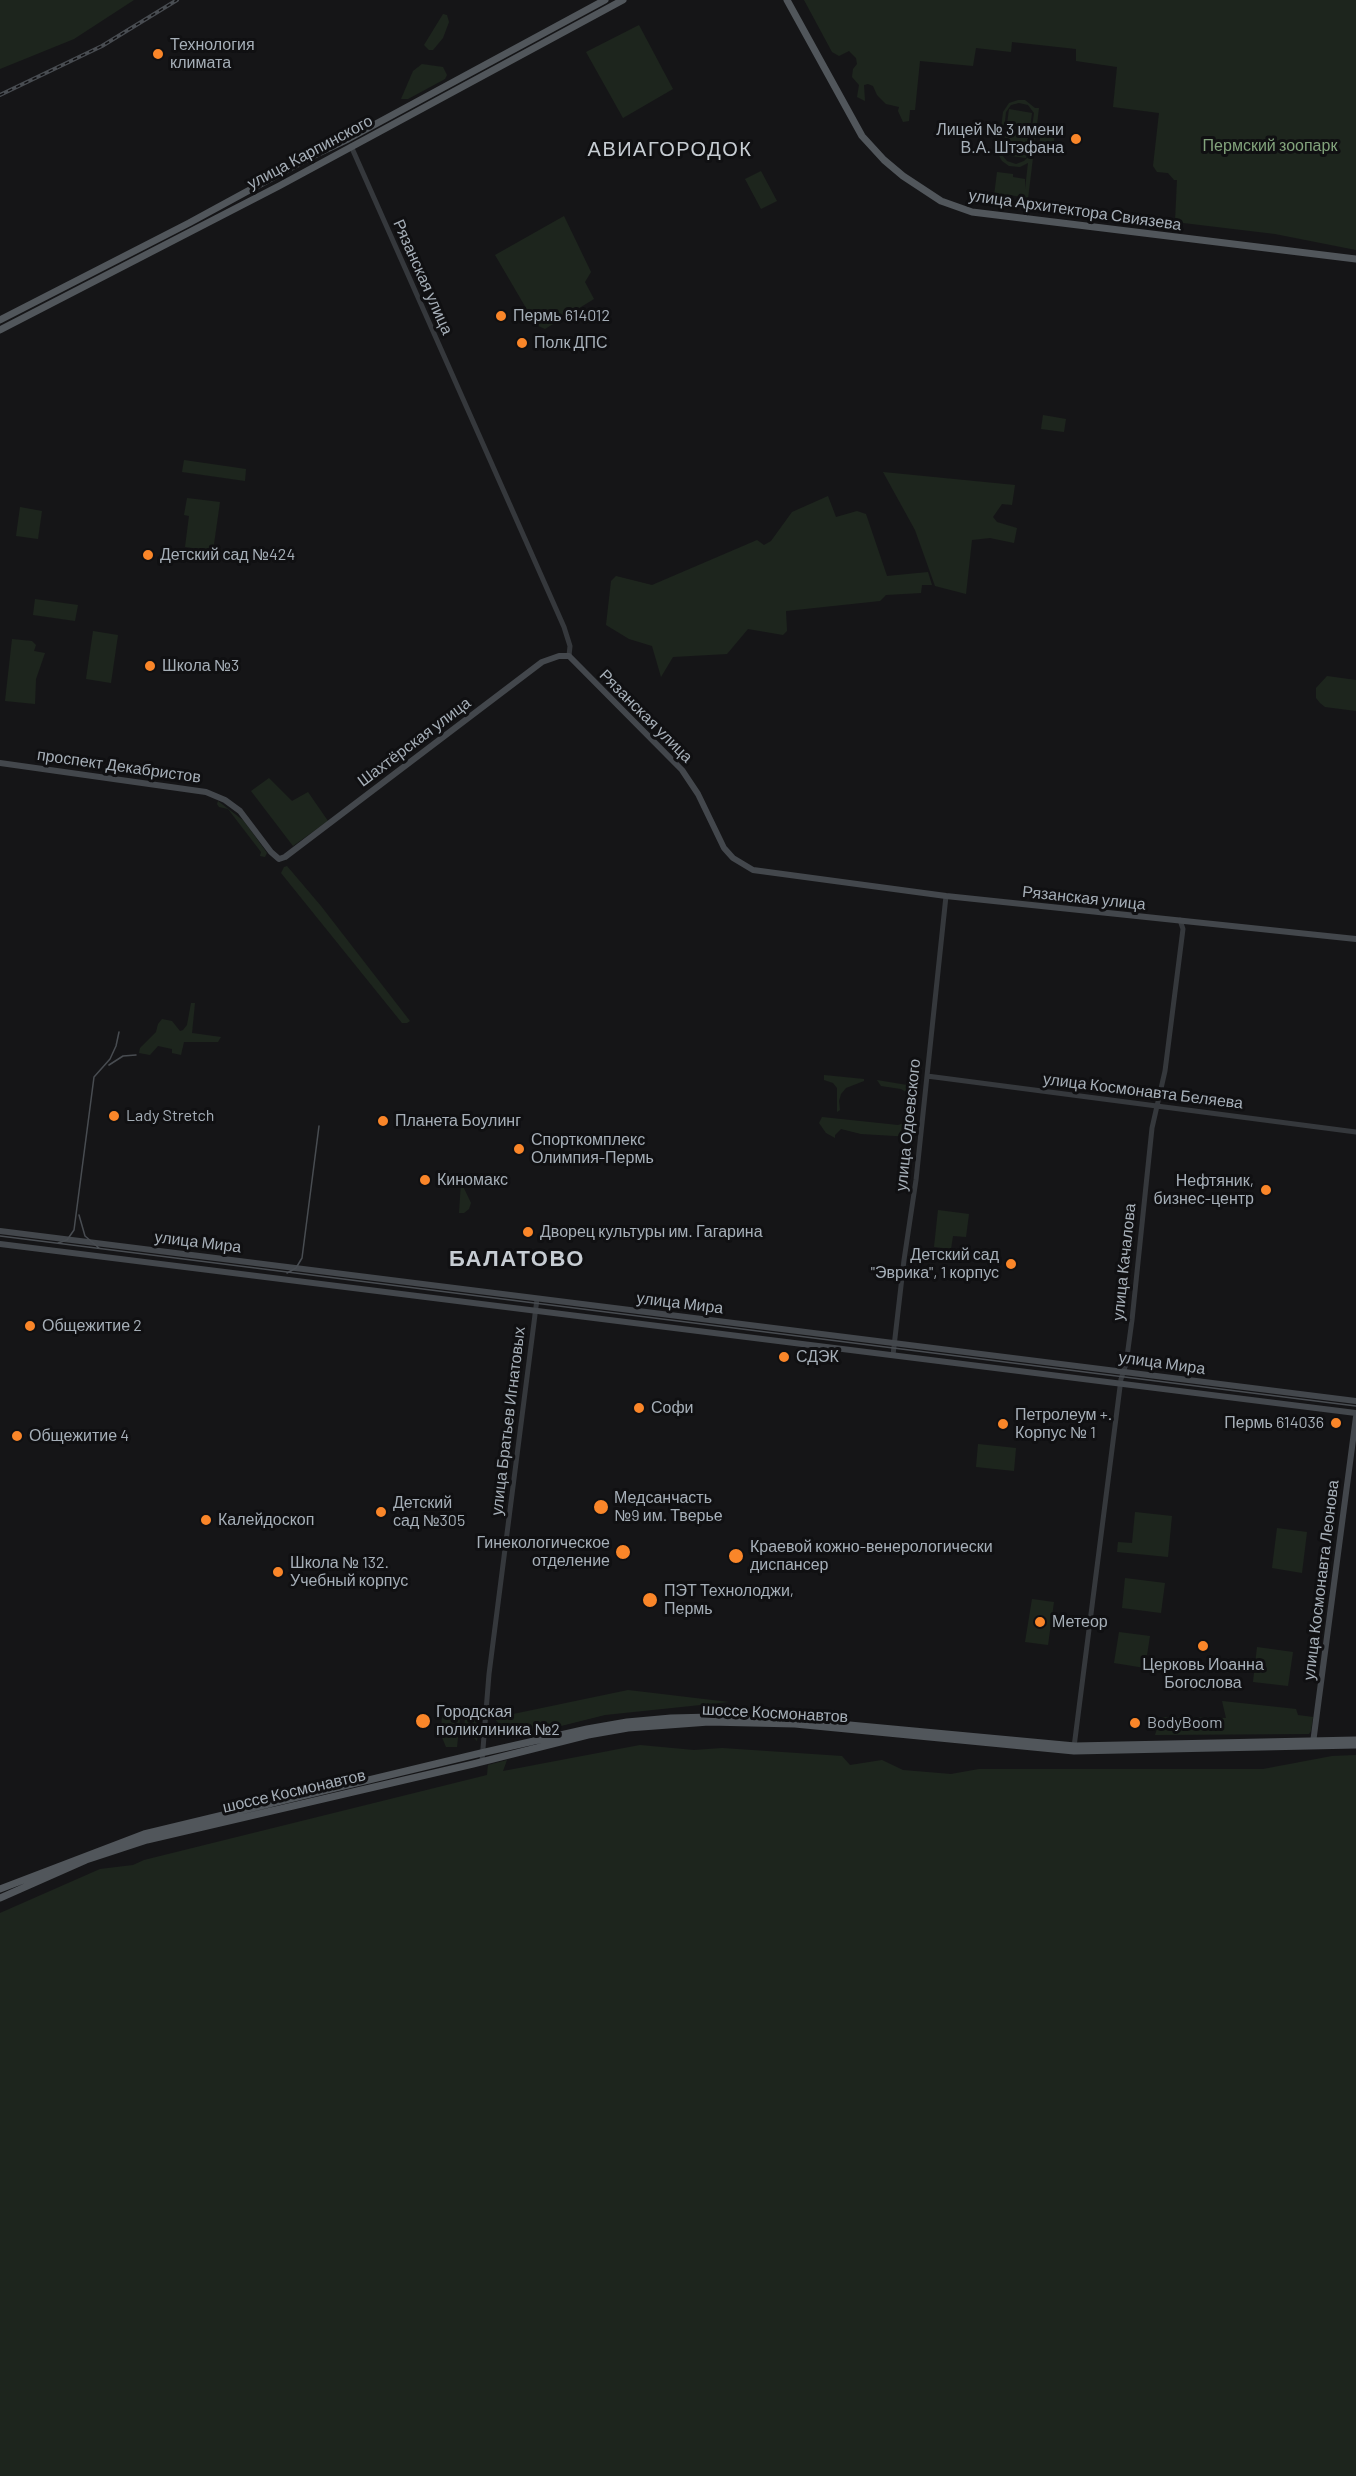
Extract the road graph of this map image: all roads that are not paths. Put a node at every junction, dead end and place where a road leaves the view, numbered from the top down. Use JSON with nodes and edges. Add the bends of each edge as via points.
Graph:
{"nodes":[{"id":1,"x":605,"y":0,"type":"edge"},
{"id":2,"x":623,"y":0,"type":"edge"},
{"id":3,"x":787,"y":0,"type":"edge"},
{"id":4,"x":516,"y":53,"type":"junction"},
{"id":5,"x":498,"y":63,"type":"junction"},
{"id":6,"x":351,"y":146,"type":"junction"},
{"id":7,"x":268,"y":180,"type":"junction"},
{"id":8,"x":273,"y":188,"type":"junction"},
{"id":9,"x":1356,"y":259,"type":"edge"},
{"id":10,"x":2,"y":319,"type":"edge"},
{"id":11,"x":10,"y":325,"type":"junction"},
{"id":12,"x":0,"y":330,"type":"edge"},
{"id":13,"x":569,"y":656,"type":"junction"},
{"id":14,"x":0,"y":763,"type":"edge"},
{"id":15,"x":279,"y":859,"type":"joint"},
{"id":16,"x":946,"y":896,"type":"junction"},
{"id":17,"x":1180,"y":920,"type":"junction"},
{"id":18,"x":1356,"y":939,"type":"edge"},
{"id":19,"x":927,"y":1076,"type":"junction"},
{"id":20,"x":1157,"y":1107,"type":"junction"},
{"id":21,"x":1356,"y":1132,"type":"edge"},
{"id":22,"x":0,"y":1231,"type":"edge"},
{"id":23,"x":0,"y":1244,"type":"edge"},
{"id":24,"x":537,"y":1299,"type":"junction"},
{"id":25,"x":536,"y":1311,"type":"junction"},
{"id":26,"x":895,"y":1343,"type":"junction"},
{"id":27,"x":893,"y":1355,"type":"junction"},
{"id":28,"x":1122,"y":1372,"type":"junction"},
{"id":29,"x":1120,"y":1384,"type":"junction"},
{"id":30,"x":1356,"y":1401,"type":"edge"},
{"id":31,"x":1356,"y":1415,"type":"edge"},
{"id":32,"x":1356,"y":1740,"type":"edge"},
{"id":33,"x":1313,"y":1743,"type":"junction"},
{"id":34,"x":1356,"y":1745,"type":"edge"},
{"id":35,"x":1074,"y":1748,"type":"junction"},
{"id":36,"x":482,"y":1757,"type":"junction"},
{"id":37,"x":0,"y":1889,"type":"edge"},
{"id":38,"x":0,"y":1898,"type":"edge"}],
"edges":[{"from":1,"to":4,"type":"main road","name":"улица Карпинского"},
{"from":2,"to":4,"type":"main road","name":"улица Карпинского"},
{"from":3,"to":9,"type":"main road","name":"улица Архитектора Свиязева","via":[[862,136],[903,176],[941,201],[972,212]]},
{"from":4,"to":5,"type":"main road","name":"улица Карпинского"},
{"from":5,"to":6,"type":"main road","name":"улица Карпинского"},
{"from":5,"to":7,"type":"main road","name":"улица Карпинского"},
{"from":6,"to":8,"type":"main road","name":"улица Карпинского"},
{"from":6,"to":13,"type":"street","name":"Рязанская улица","via":[[564,627]]},
{"from":7,"to":8,"type":"main road","via":[[276,182]]},
{"from":7,"to":10,"type":"main road","name":"улица Карпинского"},
{"from":8,"to":11,"type":"main road","name":"улица Карпинского"},
{"from":10,"to":11,"type":"main road","name":"улица Карпинского"},
{"from":11,"to":12,"type":"main road","name":"улица Карпинского"},
{"from":13,"to":15,"type":"main road","name":"Шахтёрская улица","via":[[542,662]]},
{"from":13,"to":16,"type":"main road","name":"Рязанская улица","via":[[682,770],[724,848],[742,865],[753,870]]},
{"from":14,"to":15,"type":"main road","name":"проспект Декабристов","via":[[198,790],[217,796],[240,811]]},
{"from":16,"to":17,"type":"main road","name":"Рязанская улица"},
{"from":16,"to":19,"type":"street","name":"улица Одоевского"},
{"from":17,"to":18,"type":"main road","name":"Рязанская улица"},
{"from":17,"to":20,"type":"street","name":"улица Качалова","via":[[1183,929]]},
{"from":19,"to":20,"type":"street","name":"улица Космонавта Беляева"},
{"from":19,"to":26,"type":"street","name":"улица Одоевского"},
{"from":20,"to":21,"type":"street","name":"улица Космонавта Беляева"},
{"from":20,"to":28,"type":"street","name":"улица Качалова","via":[[1132,1320]]},
{"from":22,"to":24,"type":"main road","name":"улица Мира"},
{"from":23,"to":25,"type":"main road","name":"улица Мира"},
{"from":24,"to":25,"type":"street","name":"улица Братьев Игнатовых"},
{"from":24,"to":26,"type":"main road","name":"улица Мира"},
{"from":25,"to":27,"type":"main road","name":"улица Мира"},
{"from":25,"to":36,"type":"street","name":"улица Братьев Игнатовых"},
{"from":26,"to":27,"type":"street","name":"улица Одоевского"},
{"from":26,"to":28,"type":"main road","name":"улица Мира"},
{"from":27,"to":29,"type":"main road","name":"улица Мира"},
{"from":28,"to":29,"type":"street","name":"улица Качалова"},
{"from":28,"to":30,"type":"main road","name":"улица Мира"},
{"from":29,"to":31,"type":"main road","name":"улица Мира"},
{"from":29,"to":35,"type":"street","name":"улица Качалова"},
{"from":31,"to":33,"type":"main road","name":"улица Космонавта Леонова"},
{"from":32,"to":33,"type":"main road","name":"шоссе Космонавтов"},
{"from":33,"to":34,"type":"main road","name":"шоссе Космонавтов"},
{"from":33,"to":35,"type":"main road","name":"шоссе Космонавтов"},
{"from":35,"to":36,"type":"main road","name":"шоссе Космонавтов","via":[[795,1725],[709,1722],[588,1735]]},
{"from":36,"to":37,"type":"main road","name":"шоссе Космонавтов","via":[[144,1834]]},
{"from":36,"to":38,"type":"main road","name":"шоссе Космонавтов","via":[[147,1840],[86,1860]]}]}
